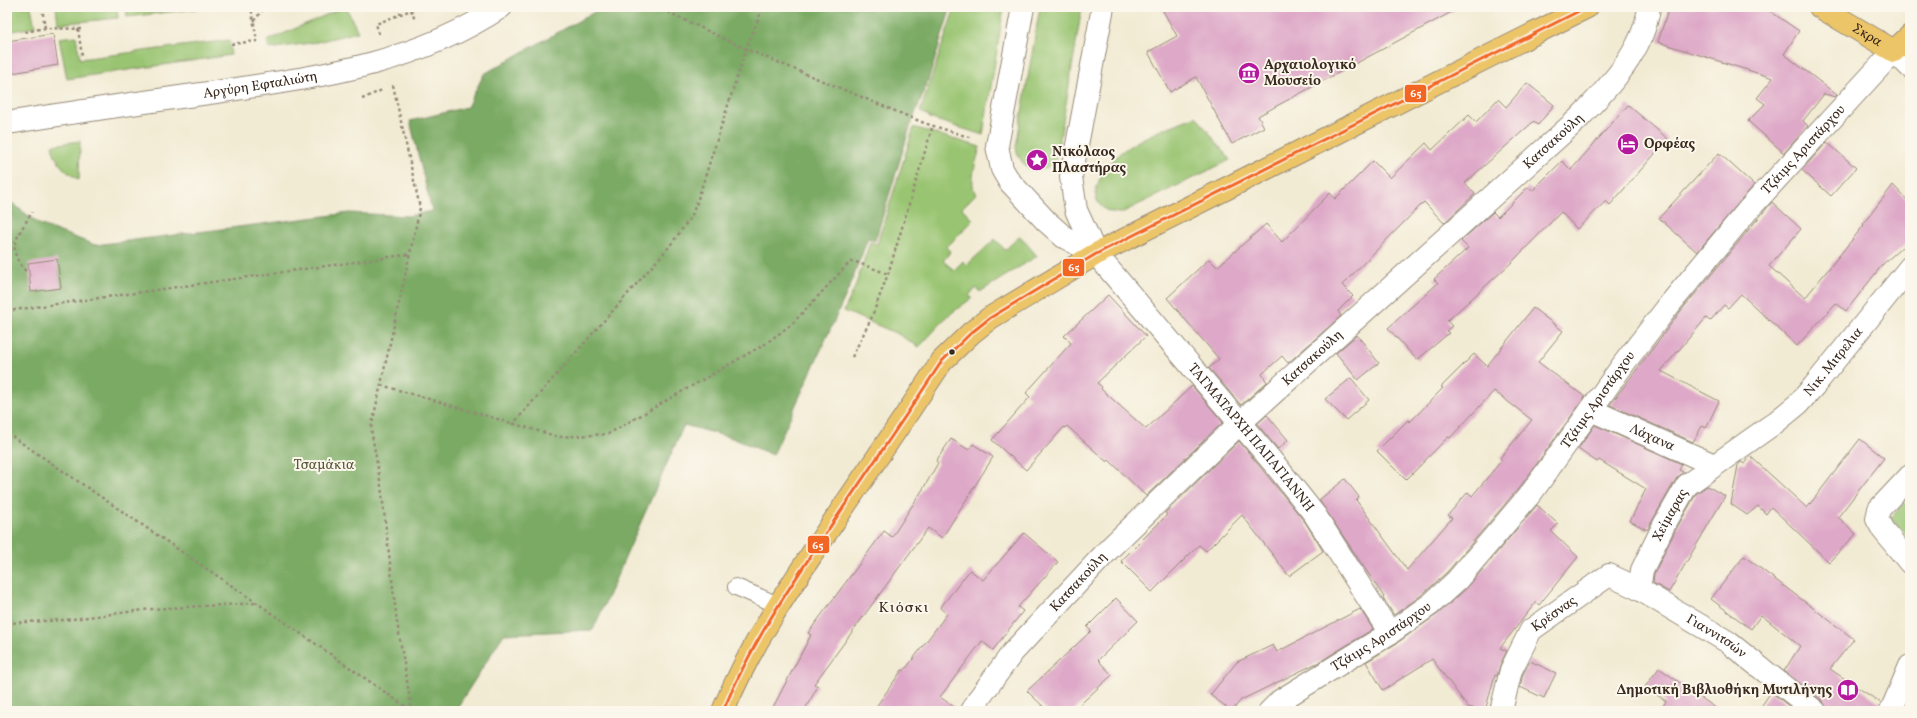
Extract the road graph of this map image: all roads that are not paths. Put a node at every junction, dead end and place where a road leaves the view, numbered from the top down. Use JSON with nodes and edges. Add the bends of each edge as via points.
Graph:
{"nodes":[{"id":1,"x":1022,"y":7,"type":"edge"},
{"id":2,"x":1103,"y":7,"type":"edge"},
{"id":3,"x":1587,"y":7,"type":"edge"},
{"id":4,"x":1649,"y":7,"type":"edge"},
{"id":5,"x":1820,"y":7,"type":"edge"},
{"id":6,"x":487,"y":11,"type":"edge"},
{"id":7,"x":1910,"y":36,"type":"edge"},
{"id":8,"x":1894,"y":50,"type":"junction"},
{"id":9,"x":1910,"y":67,"type":"edge"},
{"id":10,"x":7,"y":123,"type":"edge"},
{"id":11,"x":1096,"y":254,"type":"junction"},
{"id":12,"x":1910,"y":267,"type":"edge"},
{"id":13,"x":1591,"y":410,"type":"junction"},
{"id":14,"x":1240,"y":423,"type":"junction"},
{"id":15,"x":1745,"y":445,"type":"joint"},
{"id":16,"x":1714,"y":465,"type":"junction"},
{"id":17,"x":1910,"y":476,"type":"edge"},
{"id":18,"x":1910,"y":563,"type":"edge"},
{"id":19,"x":1609,"y":575,"type":"joint"},
{"id":20,"x":736,"y":587,"type":"dead end"},
{"id":21,"x":1640,"y":589,"type":"junction"},
{"id":22,"x":778,"y":605,"type":"junction"},
{"id":23,"x":1390,"y":633,"type":"junction"},
{"id":24,"x":1910,"y":666,"type":"edge"},
{"id":25,"x":722,"y":711,"type":"edge"},
{"id":26,"x":972,"y":711,"type":"edge"},
{"id":27,"x":1270,"y":711,"type":"edge"},
{"id":28,"x":1501,"y":711,"type":"edge"},
{"id":29,"x":1815,"y":711,"type":"edge"},
{"id":30,"x":1891,"y":711,"type":"edge"}],
"edges":[{"from":1,"to":11,"type":"street","via":[[997,146],[1002,169],[1024,198],[1064,237]]},
{"from":2,"to":11,"type":"street","via":[[1072,176],[1076,210]]},
{"from":3,"to":11,"type":"main road"},
{"from":4,"to":14,"type":"street","name":"Κατσακούλη","via":[[1648,16],[1631,55],[1606,89],[1577,120]]},
{"from":5,"to":8,"type":"main road","name":"Σκρα"},
{"from":6,"to":10,"type":"street","name":"Αργύρη Εφταλιώτη","via":[[417,50],[323,76]]},
{"from":7,"to":8,"type":"main road"},
{"from":8,"to":9,"type":"street"},
{"from":8,"to":13,"type":"street","name":"Τζάιμς Αριστάρχου","via":[[1748,210],[1670,304]]},
{"from":11,"to":14,"type":"street","name":"ΤΑΓΜΑΤΑΡΧΗ ΠΑΠΑΓΙΑΝΝΗ"},
{"from":11,"to":22,"type":"main road","via":[[990,318],[942,361]]},
{"from":12,"to":15,"type":"street","name":"Νικ. Μιτρελια","via":[[1814,386],[1792,408]]},
{"from":13,"to":16,"type":"street","name":"Λάχανα"},
{"from":13,"to":23,"type":"street","name":"Τζάιμς Αριστάρχου","via":[[1532,492],[1456,580],[1431,604]]},
{"from":14,"to":23,"type":"street","name":"ΤΑΓΜΑΤΑΡΧΗ ΠΑΠΑΓΙΑΝΝΗ","via":[[1315,515]]},
{"from":14,"to":26,"type":"street","name":"Κατσακούλη","via":[[1111,547],[1058,603],[1013,652]]},
{"from":15,"to":16,"type":"street","name":"Χείμαρας"},
{"from":16,"to":21,"type":"street","name":"Χείμαρας","via":[[1686,485],[1642,570]]},
{"from":17,"to":18,"type":"street","via":[[1879,509],[1877,519]]},
{"from":19,"to":21,"type":"street","name":"Γιαννιτσών"},
{"from":19,"to":28,"type":"street","name":"Κρέσνας","via":[[1532,630],[1511,670]]},
{"from":20,"to":22,"type":"lane"},
{"from":21,"to":29,"type":"street","name":"Γιαννιτσών","via":[[1728,642]]},
{"from":22,"to":25,"type":"main road","via":[[738,673]]},
{"from":23,"to":27,"type":"street","name":"Τζάιμς Αριστάρχου","via":[[1281,700]]},
{"from":24,"to":30,"type":"street"}]}
